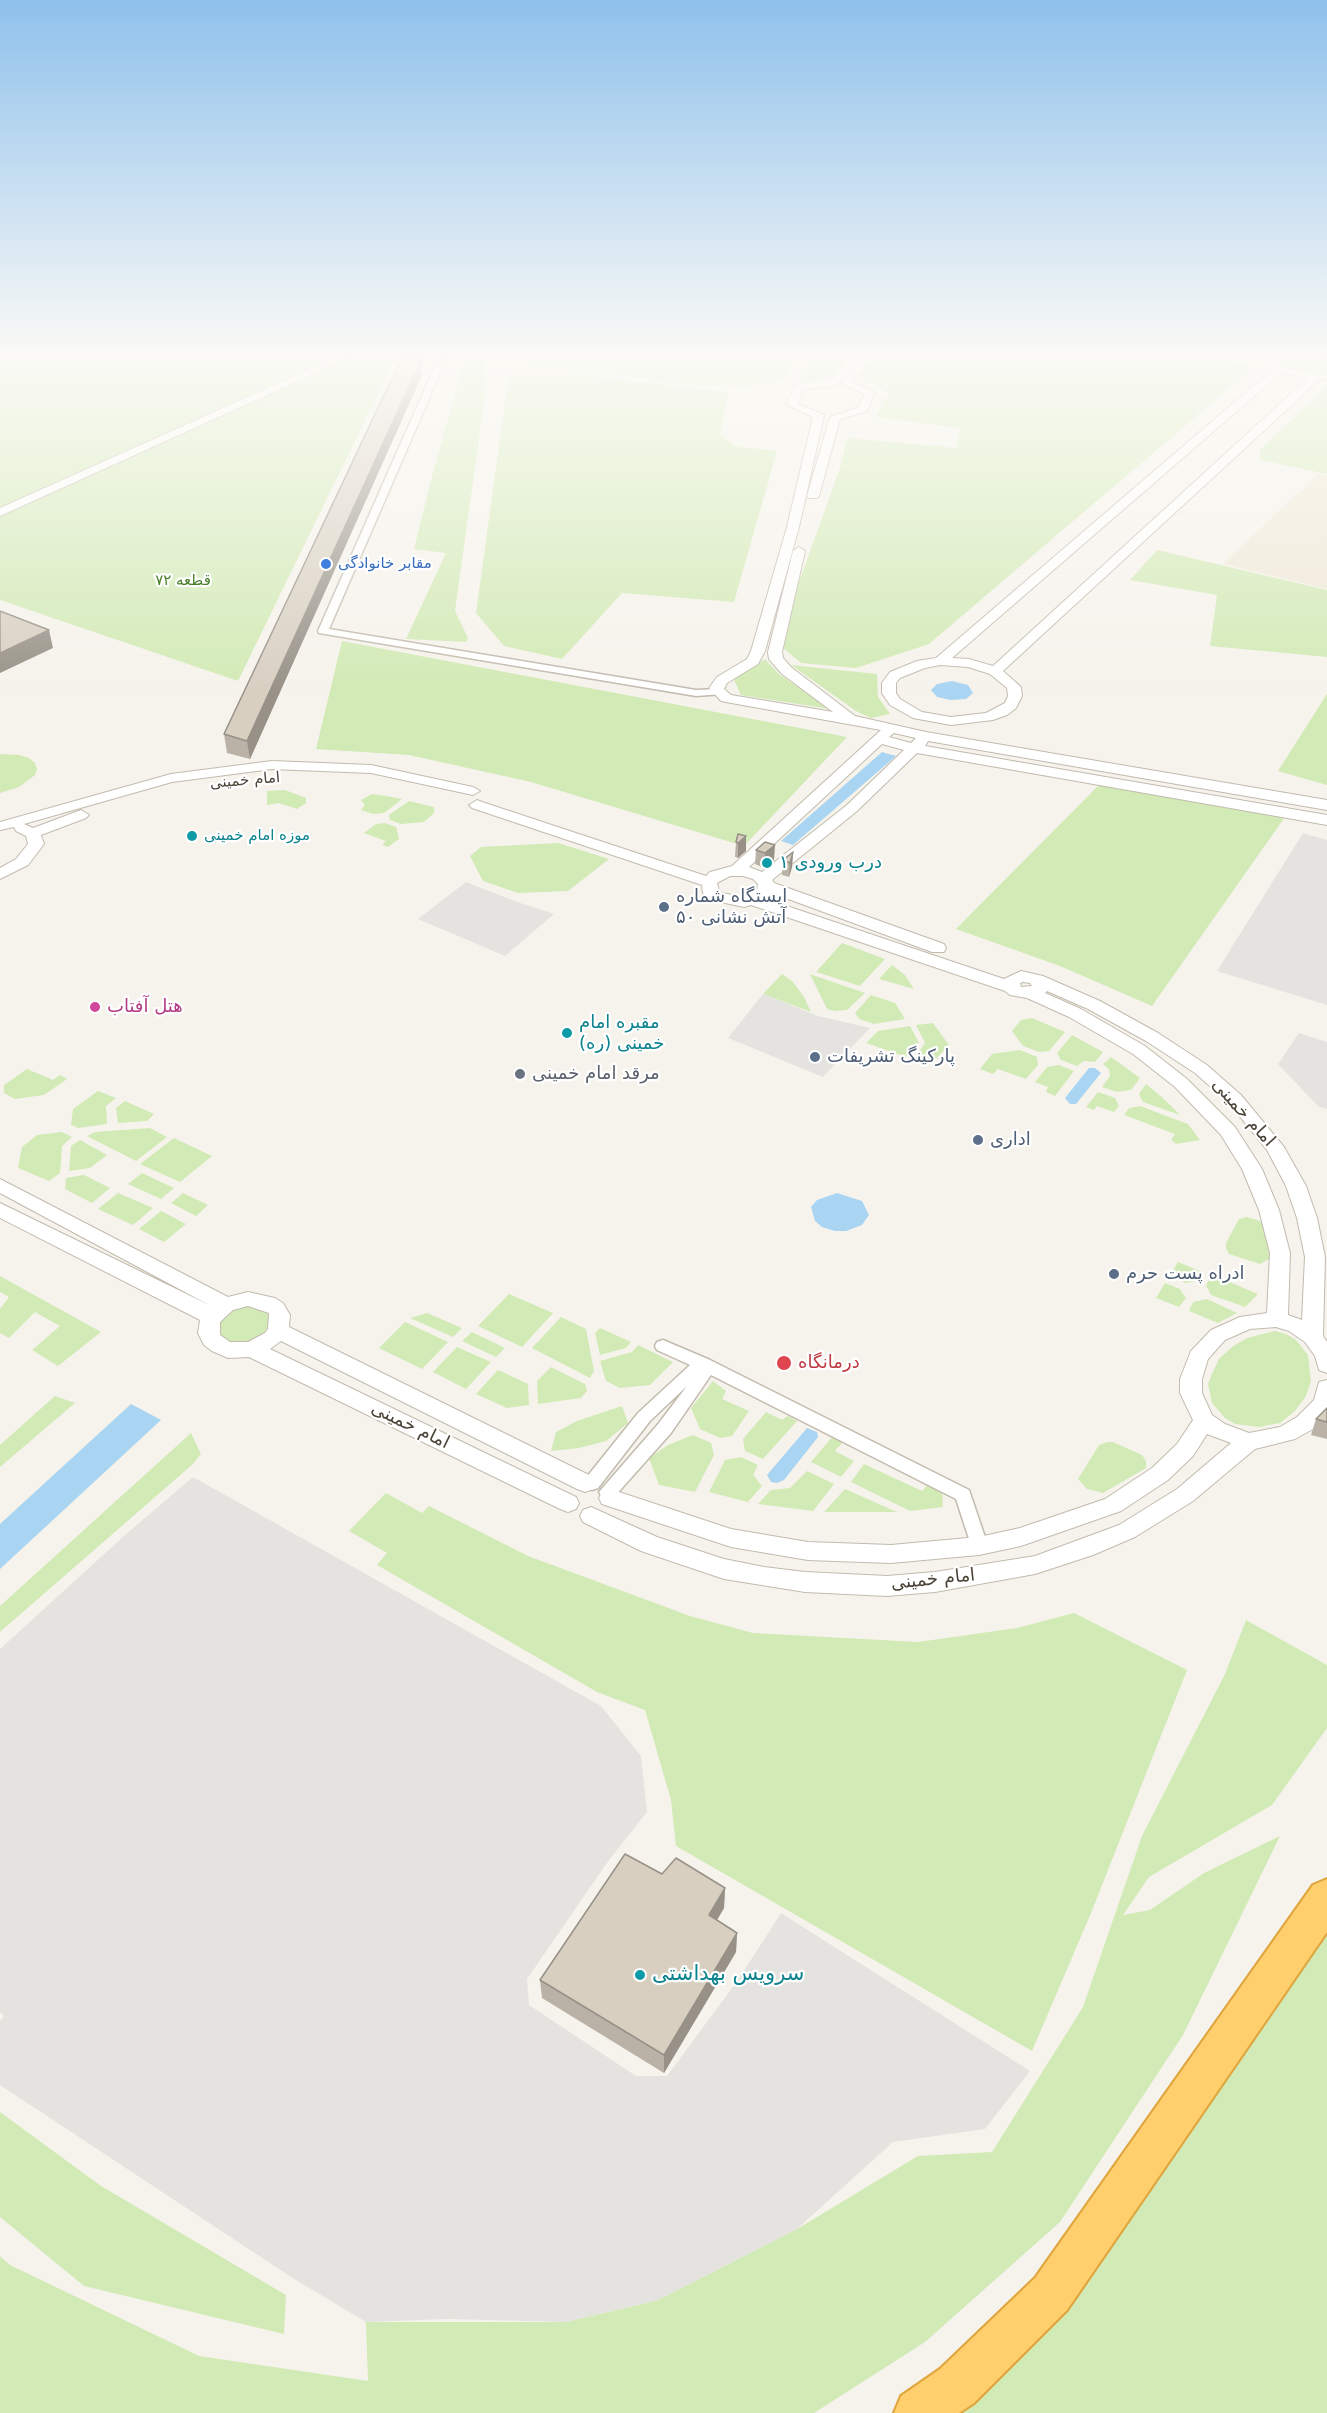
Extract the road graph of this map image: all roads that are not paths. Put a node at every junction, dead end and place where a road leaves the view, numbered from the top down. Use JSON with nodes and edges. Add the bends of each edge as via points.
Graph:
{"nodes":[{"id":1,"x":76,"y":470,"type":"edge"},
{"id":2,"x":95,"y":470,"type":"edge"},
{"id":3,"x":394,"y":470,"type":"edge"},
{"id":4,"x":806,"y":470,"type":"edge"},
{"id":5,"x":822,"y":470,"type":"edge"},
{"id":6,"x":1163,"y":470,"type":"edge"},
{"id":7,"x":1219,"y":470,"type":"edge"},
{"id":8,"x":0,"y":503,"type":"edge"},
{"id":9,"x":0,"y":512,"type":"edge"},
{"id":10,"x":940,"y":662,"type":"junction"},
{"id":11,"x":995,"y":671,"type":"junction"},
{"id":12,"x":719,"y":692,"type":"junction"},
{"id":13,"x":907,"y":710,"type":"junction"},
{"id":14,"x":851,"y":718,"type":"junction"},
{"id":15,"x":931,"y":718,"type":"junction"},
{"id":16,"x":891,"y":728,"type":"junction"},
{"id":17,"x":926,"y":736,"type":"junction"},
{"id":18,"x":879,"y":739,"type":"junction"},
{"id":19,"x":914,"y":748,"type":"junction"},
{"id":20,"x":475,"y":798,"type":"junction"},
{"id":21,"x":1251,"y":799,"type":"junction"},
{"id":22,"x":1327,"y":805,"type":"edge"},
{"id":23,"x":1327,"y":820,"type":"edge"},
{"id":24,"x":0,"y":826,"type":"edge"},
{"id":25,"x":33,"y":833,"type":"junction"},
{"id":26,"x":0,"y":874,"type":"edge"},
{"id":27,"x":722,"y":875,"type":"junction"},
{"id":28,"x":765,"y":883,"type":"junction"},
{"id":29,"x":753,"y":900,"type":"junction"},
{"id":30,"x":1014,"y":982,"type":"junction"},
{"id":31,"x":1036,"y":988,"type":"junction"},
{"id":32,"x":0,"y":1185,"type":"edge"},
{"id":33,"x":0,"y":1210,"type":"edge"},
{"id":34,"x":219,"y":1311,"type":"junction"},
{"id":35,"x":1277,"y":1319,"type":"junction"},
{"id":36,"x":278,"y":1330,"type":"junction"},
{"id":37,"x":1312,"y":1337,"type":"junction"},
{"id":38,"x":663,"y":1346,"type":"dead end"},
{"id":39,"x":252,"y":1349,"type":"junction"},
{"id":40,"x":704,"y":1364,"type":"junction"},
{"id":41,"x":1327,"y":1365,"type":"edge"},
{"id":42,"x":1326,"y":1398,"type":"edge"},
{"id":43,"x":1204,"y":1420,"type":"junction"},
{"id":44,"x":1249,"y":1441,"type":"junction"},
{"id":45,"x":599,"y":1489,"type":"junction"},
{"id":46,"x":568,"y":1503,"type":"junction"},
{"id":47,"x":591,"y":1516,"type":"junction"},
{"id":48,"x":979,"y":1546,"type":"junction"},
{"id":49,"x":1327,"y":1898,"type":"edge"},
{"id":50,"x":918,"y":2413,"type":"edge"}],
"edges":[{"from":1,"to":8,"type":"street"},
{"from":2,"to":9,"type":"street"},
{"from":3,"to":12,"type":"street","via":[[323,632],[696,693]]},
{"from":4,"to":12,"type":"street","via":[[758,651],[753,661],[722,680],[716,688]]},
{"from":5,"to":14,"type":"street","via":[[775,652],[779,665]]},
{"from":6,"to":10,"type":"street"},
{"from":7,"to":11,"type":"street"},
{"from":10,"to":11,"type":"street","via":[[969,663]]},
{"from":10,"to":13,"type":"street","via":[[906,668],[889,683],[889,693]]},
{"from":11,"to":15,"type":"street","via":[[1014,687],[1016,696],[1002,712],[970,720]]},
{"from":12,"to":14,"type":"street","via":[[741,701]]},
{"from":13,"to":15,"type":"street"},
{"from":13,"to":16,"type":"street"},
{"from":14,"to":16,"type":"street"},
{"from":15,"to":17,"type":"street"},
{"from":16,"to":17,"type":"street"},
{"from":16,"to":18,"type":"street"},
{"from":17,"to":19,"type":"street"},
{"from":17,"to":21,"type":"street"},
{"from":18,"to":19,"type":"street"},
{"from":18,"to":27,"type":"street"},
{"from":19,"to":21,"type":"street"},
{"from":19,"to":28,"type":"street"},
{"from":20,"to":24,"type":"street","name":"امام خمینی","via":[[371,769],[272,765],[171,778]]},
{"from":20,"to":25,"type":"street","name":"امام خمینی","via":[[366,780],[224,780],[99,809]]},
{"from":20,"to":27,"type":"street","name":"امام خمینی"},
{"from":21,"to":22,"type":"street"},
{"from":21,"to":23,"type":"street"},
{"from":24,"to":25,"type":"street"},
{"from":25,"to":26,"type":"street","via":[[36,844],[31,853]]},
{"from":27,"to":28,"type":"street","name":"امام خمینی","via":[[752,873]]},
{"from":27,"to":29,"type":"street","via":[[711,893],[734,902]]},
{"from":28,"to":29,"type":"street","via":[[765,892]]},
{"from":28,"to":30,"type":"street"},
{"from":29,"to":30,"type":"street"},
{"from":30,"to":31,"type":"street","via":[[1030,976]]},
{"from":31,"to":35,"type":"street","name":"امام خمینی","via":[[1139,1050],[1181,1083],[1228,1131],[1252,1169],[1276,1231],[1280,1252]]},
{"from":31,"to":37,"type":"street","name":"امام خمینی","via":[[1094,1005],[1152,1036],[1201,1069],[1235,1100],[1275,1147],[1296,1186],[1315,1257]]},
{"from":32,"to":34,"type":"street"},
{"from":33,"to":34,"type":"street"},
{"from":34,"to":36,"type":"street","via":[[248,1299],[268,1303],[280,1315]]},
{"from":34,"to":39,"type":"street","via":[[208,1333],[211,1340],[228,1350]]},
{"from":35,"to":37,"type":"street"},
{"from":35,"to":43,"type":"street","via":[[1248,1322],[1227,1330],[1198,1356],[1191,1394]]},
{"from":36,"to":39,"type":"street","via":[[263,1345]]},
{"from":36,"to":45,"type":"street","name":"امام خمینی"},
{"from":37,"to":41,"type":"street"},
{"from":38,"to":40,"type":"street"},
{"from":39,"to":46,"type":"street","name":"امام خمینی"},
{"from":40,"to":45,"type":"street","via":[[703,1376],[671,1419]]},
{"from":40,"to":48,"type":"street","via":[[963,1495]]},
{"from":42,"to":44,"type":"street","via":[[1305,1423],[1287,1433]]},
{"from":43,"to":44,"type":"street","via":[[1217,1430]]},
{"from":43,"to":48,"type":"street","name":"امام خمینی","via":[[1185,1450],[1161,1474],[1113,1505],[1021,1537]]},
{"from":44,"to":47,"type":"street","name":"امام خمینی","via":[[1185,1495],[1127,1531],[1035,1565],[935,1582],[887,1586],[764,1577],[724,1569],[650,1544]]},
{"from":45,"to":46,"type":"street","via":[[573,1488]]},
{"from":45,"to":47,"type":"street","via":[[607,1508]]},
{"from":45,"to":48,"type":"street","name":"امام خمینی","via":[[731,1538],[808,1551],[891,1554]]},
{"from":46,"to":47,"type":"street","via":[[579,1515]]},
{"from":49,"to":50,"type":"highway","via":[[1051,2294],[957,2386]]}]}
